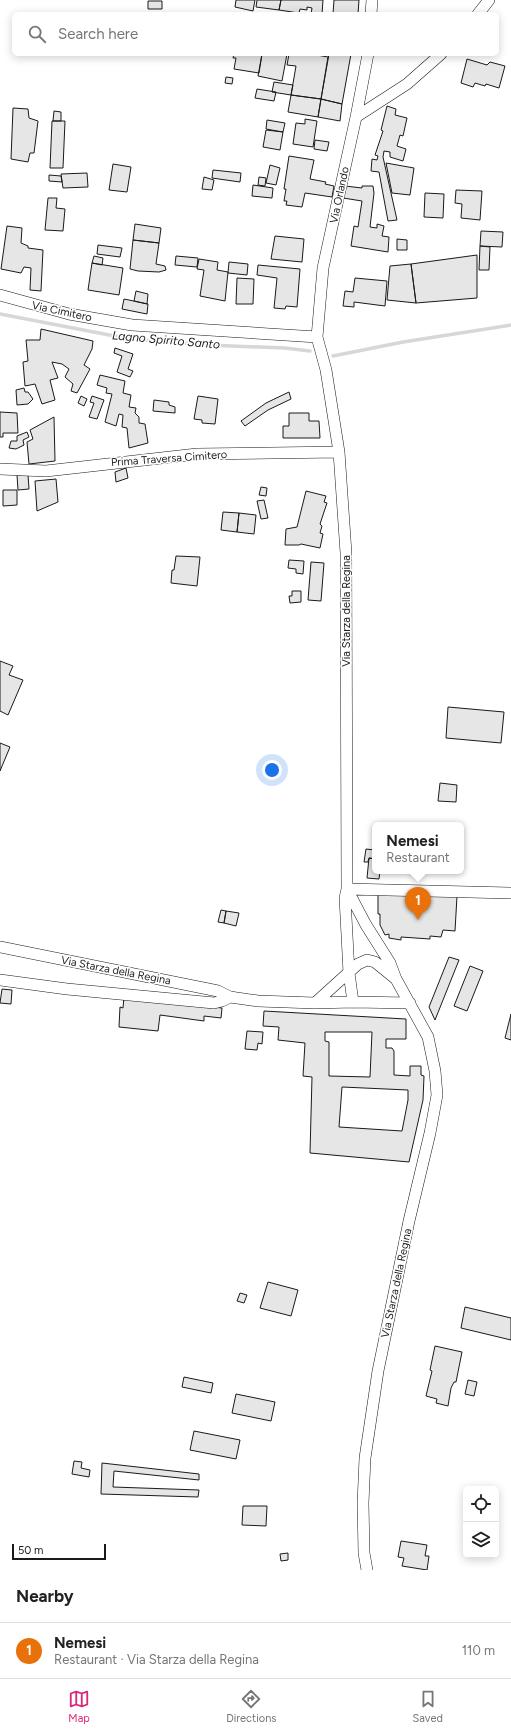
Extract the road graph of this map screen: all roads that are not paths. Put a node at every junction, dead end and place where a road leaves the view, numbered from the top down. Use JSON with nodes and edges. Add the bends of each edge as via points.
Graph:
{"nodes":[{"id":1,"x":372,"y":0,"type":"edge"},
{"id":2,"x":489,"y":0,"type":"edge"},
{"id":3,"x":372,"y":12,"type":"edge"},
{"id":4,"x":480,"y":12,"type":"edge"},
{"id":5,"x":368,"y":56,"type":"edge"},
{"id":6,"x":439,"y":56,"type":"edge"},
{"id":7,"x":356,"y":118,"type":"junction"},
{"id":8,"x":0,"y":295,"type":"edge"},
{"id":9,"x":317,"y":337,"type":"junction"},
{"id":10,"x":339,"y":452,"type":"junction"},
{"id":11,"x":0,"y":470,"type":"edge"},
{"id":12,"x":347,"y":889,"type":"junction"},
{"id":13,"x":511,"y":893,"type":"edge"},
{"id":14,"x":0,"y":947,"type":"edge"},
{"id":15,"x":349,"y":973,"type":"junction"},
{"id":16,"x":396,"y":979,"type":"junction"},
{"id":17,"x":0,"y":980,"type":"edge"},
{"id":18,"x":230,"y":997,"type":"junction"},
{"id":19,"x":353,"y":1002,"type":"junction"},
{"id":20,"x":315,"y":1003,"type":"junction"},
{"id":21,"x":410,"y":1003,"type":"junction"},
{"id":22,"x":367,"y":1570,"type":"edge"}],
"edges":[{"from":1,"to":3,"type":"street"},
{"from":2,"to":4,"type":"street"},
{"from":5,"to":7,"type":"street","name":"Via Orlando"},
{"from":6,"to":7,"type":"street","via":[[407,84]]},
{"from":7,"to":9,"type":"street","name":"Via Orlando","via":[[324,268]]},
{"from":8,"to":9,"type":"street","name":"Via Cimitero","via":[[54,310],[132,325]]},
{"from":9,"to":10,"type":"street","name":"Via Starza della Regina","via":[[326,370]]},
{"from":10,"to":11,"type":"street","name":"Prima Traversa Cimitero","via":[[196,454],[46,471]]},
{"from":10,"to":12,"type":"street","name":"Via Starza della Regina","via":[[346,553]]},
{"from":12,"to":13,"type":"street"},
{"from":12,"to":15,"type":"street","name":"Via Starza della Regina","via":[[345,898]]},
{"from":12,"to":16,"type":"street","name":"Via Starza della Regina","via":[[390,962]]},
{"from":14,"to":18,"type":"street","name":"Via Starza della Regina","via":[[218,991]]},
{"from":15,"to":16,"type":"street","name":"Via Starza della Regina","via":[[358,964],[367,960],[375,962]]},
{"from":15,"to":19,"type":"street","name":"Via Starza della Regina"},
{"from":15,"to":20,"type":"street","name":"Via Starza della Regina"},
{"from":16,"to":21,"type":"street","name":"Via Starza della Regina"},
{"from":17,"to":18,"type":"street","name":"Via Starza della Regina","via":[[214,1003]]},
{"from":18,"to":20,"type":"street","name":"Via Starza della Regina","via":[[258,1001]]},
{"from":19,"to":20,"type":"street","name":"Via Starza della Regina"},
{"from":19,"to":21,"type":"street","name":"Via Starza della Regina"},
{"from":21,"to":22,"type":"street","name":"Via Starza della Regina","via":[[428,1037],[437,1095],[373,1402],[365,1458],[363,1503]]}]}
